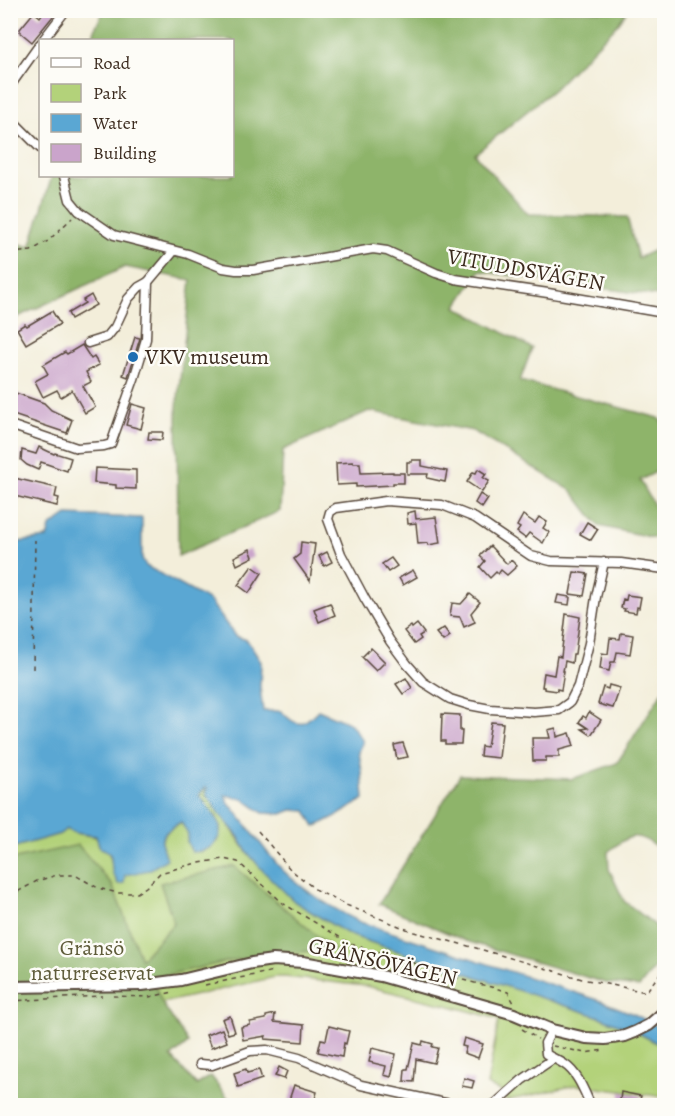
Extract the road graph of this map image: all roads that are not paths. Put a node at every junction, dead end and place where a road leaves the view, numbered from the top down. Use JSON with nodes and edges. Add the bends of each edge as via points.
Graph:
{"nodes":[{"id":1,"x":66,"y":10,"type":"edge"},
{"id":2,"x":44,"y":39,"type":"edge"},
{"id":3,"x":39,"y":45,"type":"edge"},
{"id":4,"x":10,"y":86,"type":"edge"},
{"id":5,"x":10,"y":118,"type":"edge"},
{"id":6,"x":39,"y":147,"type":"edge"},
{"id":7,"x":64,"y":177,"type":"edge"},
{"id":8,"x":174,"y":250,"type":"junction"},
{"id":9,"x":148,"y":282,"type":"junction"},
{"id":10,"x":664,"y":313,"type":"edge"},
{"id":11,"x":88,"y":343,"type":"dead end"},
{"id":12,"x":10,"y":425,"type":"edge"},
{"id":13,"x":604,"y":562,"type":"junction"},
{"id":14,"x":664,"y":569,"type":"edge"},
{"id":15,"x":10,"y":987,"type":"edge"},
{"id":16,"x":663,"y":1013,"type":"edge"},
{"id":17,"x":552,"y":1030,"type":"junction"},
{"id":18,"x":553,"y":1059,"type":"junction"},
{"id":19,"x":200,"y":1064,"type":"dead end"},
{"id":20,"x":493,"y":1105,"type":"edge"},
{"id":21,"x":459,"y":1106,"type":"edge"},
{"id":22,"x":591,"y":1106,"type":"edge"}],
"edges":[{"from":1,"to":2,"type":"street"},
{"from":3,"to":4,"type":"street"},
{"from":5,"to":6,"type":"street"},
{"from":7,"to":8,"type":"street","name":"VITUDDSVÄGEN","via":[[70,200],[79,211],[114,234]]},
{"from":8,"to":9,"type":"street"},
{"from":8,"to":10,"type":"street","name":"VITUDDSVÄGEN","via":[[223,268],[253,270],[374,249],[454,279]]},
{"from":9,"to":11,"type":"street","via":[[128,299],[107,337]]},
{"from":9,"to":12,"type":"street","via":[[146,339],[111,444],[77,448]]},
{"from":13,"to":13,"type":"street","via":[[551,561],[531,556],[475,519],[442,505],[386,501],[359,504],[336,508],[328,519],[365,599],[390,641],[423,682],[450,699],[490,709],[559,710],[570,702],[589,643]]},
{"from":13,"to":14,"type":"street"},
{"from":15,"to":17,"type":"street","name":"GRÄNSÖVÄGEN","via":[[142,985],[252,963],[303,962],[381,976],[514,1014]]},
{"from":16,"to":17,"type":"street","name":"GRÄNSÖVÄGEN","via":[[649,1025],[614,1038],[586,1038]]},
{"from":17,"to":18,"type":"street","via":[[545,1043],[546,1054]]},
{"from":18,"to":20,"type":"street"},
{"from":18,"to":22,"type":"street","via":[[574,1072]]},
{"from":19,"to":21,"type":"street","via":[[212,1065],[250,1051],[267,1050],[299,1058],[361,1085]]}]}
